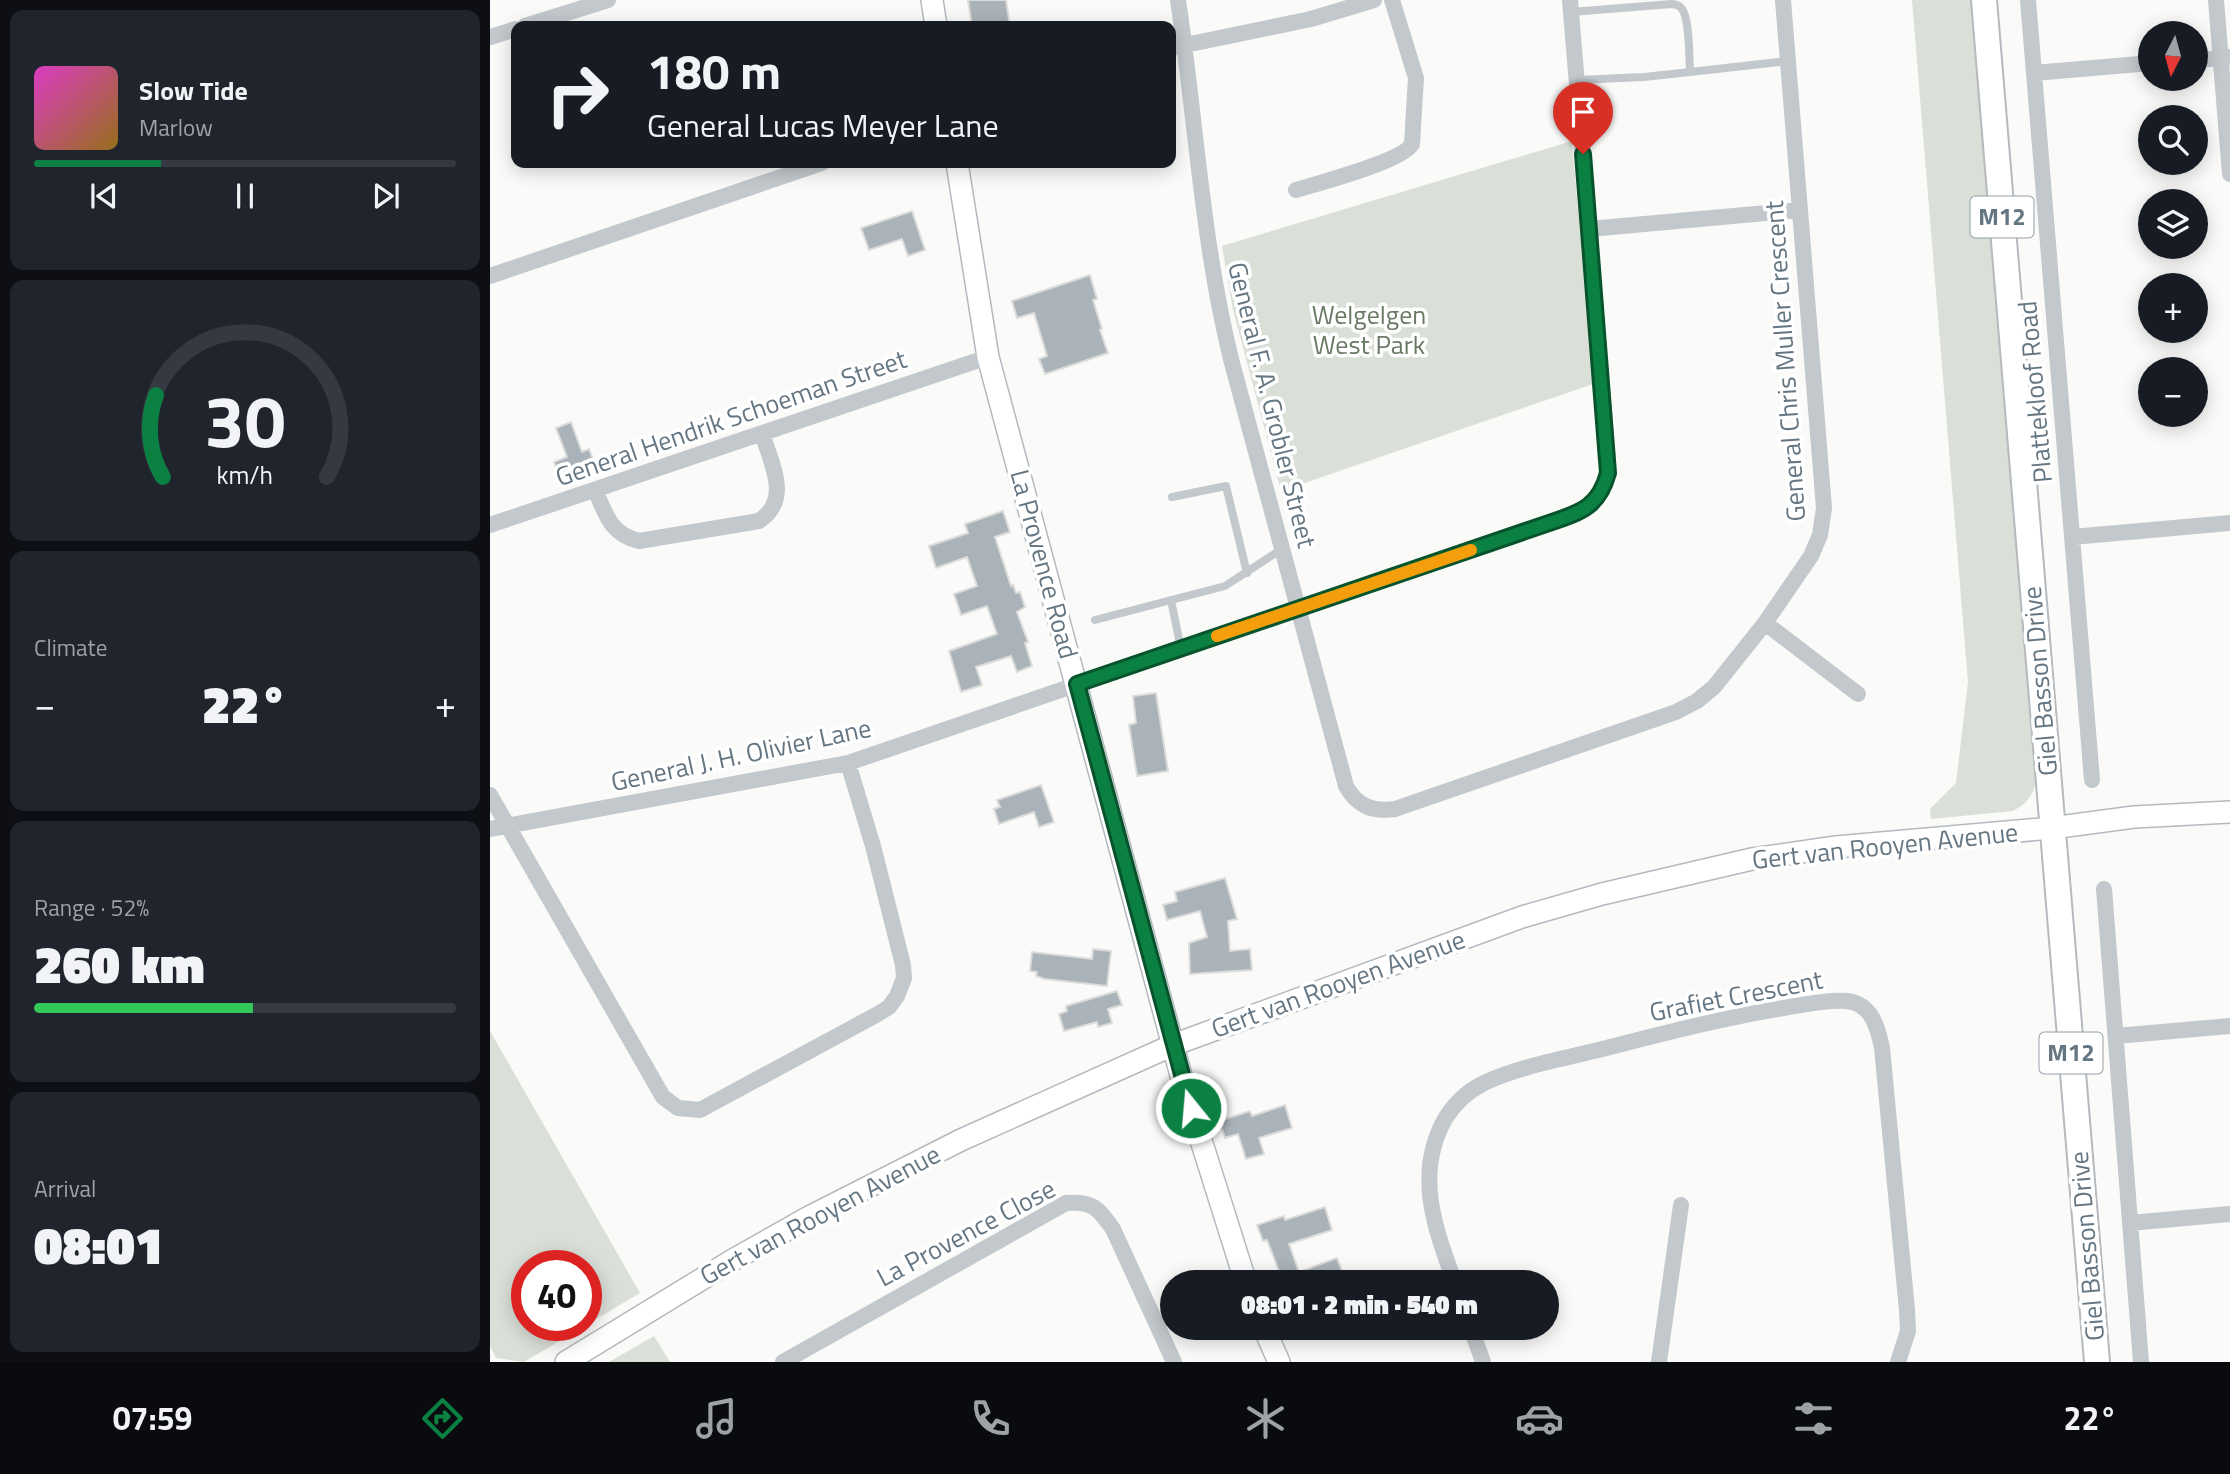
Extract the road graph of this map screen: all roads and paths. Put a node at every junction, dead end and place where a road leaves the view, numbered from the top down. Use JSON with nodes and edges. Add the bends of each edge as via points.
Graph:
{"nodes":[{"id":1,"x":608,"y":0,"type":"edge"},
{"id":2,"x":932,"y":0,"type":"edge"},
{"id":3,"x":1178,"y":0,"type":"edge"},
{"id":4,"x":1374,"y":0,"type":"edge"},
{"id":5,"x":1392,"y":0,"type":"edge"},
{"id":6,"x":1783,"y":0,"type":"edge"},
{"id":7,"x":1984,"y":0,"type":"edge"},
{"id":8,"x":2028,"y":0,"type":"edge"},
{"id":9,"x":2216,"y":0,"type":"edge"},
{"id":10,"x":1570,"y":6,"type":"edge"},
{"id":11,"x":541,"y":21,"type":"edge"},
{"id":12,"x":935,"y":21,"type":"edge"},
{"id":13,"x":511,"y":31,"type":"edge"},
{"id":14,"x":490,"y":37,"type":"edge"},
{"id":15,"x":1178,"y":46,"type":"edge"},
{"id":16,"x":2225,"y":57,"type":"edge"},
{"id":17,"x":1788,"y":61,"type":"junction"},
{"id":18,"x":2138,"y":64,"type":"edge"},
{"id":19,"x":1690,"y":72,"type":"junction"},
{"id":20,"x":2034,"y":73,"type":"junction"},
{"id":21,"x":1577,"y":80,"type":"junction"},
{"id":22,"x":807,"y":168,"type":"edge"},
{"id":23,"x":958,"y":168,"type":"edge"},
{"id":24,"x":2230,"y":174,"type":"edge"},
{"id":25,"x":1297,"y":190,"type":"dead end"},
{"id":26,"x":1800,"y":210,"type":"junction"},
{"id":27,"x":1589,"y":229,"type":"junction"},
{"id":28,"x":490,"y":276,"type":"edge"},
{"id":29,"x":988,"y":357,"type":"junction"},
{"id":30,"x":762,"y":433,"type":"junction"},
{"id":31,"x":595,"y":490,"type":"junction"},
{"id":32,"x":1172,"y":497,"type":"dead end"},
{"id":33,"x":2230,"y":523,"type":"edge"},
{"id":34,"x":490,"y":525,"type":"edge"},
{"id":35,"x":2072,"y":537,"type":"junction"},
{"id":36,"x":1282,"y":549,"type":"junction"},
{"id":37,"x":1247,"y":572,"type":"junction"},
{"id":38,"x":1171,"y":600,"type":"junction"},
{"id":39,"x":1298,"y":609,"type":"junction"},
{"id":40,"x":1095,"y":620,"type":"dead end"},
{"id":41,"x":1765,"y":623,"type":"junction"},
{"id":42,"x":1181,"y":649,"type":"junction"},
{"id":43,"x":1077,"y":684,"type":"junction"},
{"id":44,"x":1858,"y":694,"type":"dead end"},
{"id":45,"x":848,"y":763,"type":"junction"},
{"id":46,"x":2092,"y":780,"type":"dead end"},
{"id":47,"x":490,"y":795,"type":"edge"},
{"id":48,"x":2230,"y":811,"type":"edge"},
{"id":49,"x":508,"y":826,"type":"junction"},
{"id":50,"x":2052,"y":828,"type":"junction"},
{"id":51,"x":490,"y":829,"type":"edge"},
{"id":52,"x":2104,"y":889,"type":"dead end"},
{"id":53,"x":2230,"y":1026,"type":"edge"},
{"id":54,"x":2116,"y":1036,"type":"junction"},
{"id":55,"x":1173,"y":1045,"type":"junction"},
{"id":56,"x":1682,"y":1205,"type":"dead end"},
{"id":57,"x":2230,"y":1214,"type":"edge"},
{"id":58,"x":2130,"y":1223,"type":"junction"},
{"id":59,"x":1242,"y":1270,"type":"edge"},
{"id":60,"x":1450,"y":1270,"type":"edge"},
{"id":61,"x":1269,"y":1340,"type":"edge"},
{"id":62,"x":1475,"y":1340,"type":"edge"},
{"id":63,"x":566,"y":1362,"type":"edge"},
{"id":64,"x":783,"y":1362,"type":"edge"},
{"id":65,"x":1174,"y":1362,"type":"edge"},
{"id":66,"x":1279,"y":1362,"type":"edge"},
{"id":67,"x":1483,"y":1362,"type":"edge"},
{"id":68,"x":1659,"y":1362,"type":"edge"},
{"id":69,"x":1898,"y":1362,"type":"edge"},
{"id":70,"x":2097,"y":1362,"type":"edge"},
{"id":71,"x":2141,"y":1362,"type":"edge"}],
"edges":[{"from":1,"to":11,"type":"street"},
{"from":2,"to":12,"type":"street"},
{"from":3,"to":15,"type":"street"},
{"from":4,"to":15,"type":"street","via":[[1311,19]]},
{"from":5,"to":25,"type":"street","via":[[1416,78],[1412,144],[1392,158]]},
{"from":6,"to":17,"type":"street","name":"General Chris Muller Crescent"},
{"from":7,"to":50,"type":"main road","name":"Giel Basson Drive","number":"M12"},
{"from":8,"to":20,"type":"street","name":"Plattekloof Road"},
{"from":9,"to":16,"type":"street"},
{"from":10,"to":19,"type":"lane","via":[[1678,5],[1684,12]]},
{"from":10,"to":21,"type":"street","name":"General J. H. Olivier Lane"},
{"from":13,"to":14,"type":"street"},
{"from":15,"to":36,"type":"street","name":"General F. A. Grobler Street","via":[[1217,305]]},
{"from":16,"to":24,"type":"street"},
{"from":17,"to":19,"type":"lane"},
{"from":17,"to":26,"type":"street","name":"General Chris Muller Crescent"},
{"from":18,"to":20,"type":"street"},
{"from":19,"to":21,"type":"lane"},
{"from":20,"to":35,"type":"street","name":"Plattekloof Road"},
{"from":21,"to":27,"type":"street","name":"General J. H. Olivier Lane"},
{"from":22,"to":28,"type":"street"},
{"from":23,"to":29,"type":"street","name":"La Provence Road"},
{"from":26,"to":27,"type":"street"},
{"from":26,"to":41,"type":"street","name":"General Chris Muller Crescent","via":[[1824,508],[1811,556]]},
{"from":27,"to":39,"type":"street","name":"General J. H. Olivier Lane","via":[[1608,473],[1596,499],[1577,513]]},
{"from":29,"to":30,"type":"street","name":"General Hendrik Schoeman Street"},
{"from":29,"to":43,"type":"street","name":"La Provence Road"},
{"from":30,"to":31,"type":"street","name":"General Hendrik Schoeman Street"},
{"from":30,"to":31,"type":"street","via":[[778,494],[772,510],[759,521],[639,541],[617,531]]},
{"from":31,"to":34,"type":"street","name":"General Hendrik Schoeman Street"},
{"from":32,"to":37,"type":"lane","via":[[1226,486]]},
{"from":33,"to":35,"type":"street"},
{"from":35,"to":46,"type":"street","name":"Plattekloof Road"},
{"from":36,"to":37,"type":"lane"},
{"from":36,"to":39,"type":"street","name":"General F. A. Grobler Street"},
{"from":37,"to":38,"type":"lane","via":[[1224,586]]},
{"from":38,"to":40,"type":"lane"},
{"from":38,"to":42,"type":"lane"},
{"from":39,"to":41,"type":"street","name":"General Chris Muller Crescent","via":[[1346,786],[1358,802],[1382,811],[1676,712],[1714,687]]},
{"from":39,"to":42,"type":"street","name":"General J. H. Olivier Lane"},
{"from":41,"to":44,"type":"street"},
{"from":42,"to":43,"type":"street","name":"General J. H. Olivier Lane"},
{"from":43,"to":45,"type":"street","name":"General J. H. Olivier Lane"},
{"from":43,"to":55,"type":"street","name":"La Provence Road"},
{"from":45,"to":49,"type":"street","name":"General J. H. Olivier Lane"},
{"from":45,"to":49,"type":"street","via":[[904,965],[901,988],[889,1007],[876,1015],[700,1110],[678,1108],[663,1097]]},
{"from":47,"to":49,"type":"street"},
{"from":48,"to":50,"type":"street","name":"Gert van Rooyen Avenue"},
{"from":49,"to":51,"type":"street","name":"General J. H. Olivier Lane"},
{"from":50,"to":55,"type":"street","name":"Gert van Rooyen Avenue","via":[[1836,847],[1672,876],[1522,917]]},
{"from":50,"to":70,"type":"main road","name":"Giel Basson Drive","number":"M12"},
{"from":52,"to":54,"type":"street"},
{"from":53,"to":54,"type":"street"},
{"from":54,"to":58,"type":"street"},
{"from":55,"to":59,"type":"street","name":"La Provence Road"},
{"from":55,"to":63,"type":"street","name":"Gert van Rooyen Avenue","via":[[972,1135],[835,1203]]},
{"from":56,"to":68,"type":"street"},
{"from":57,"to":58,"type":"street"},
{"from":58,"to":71,"type":"street"},
{"from":60,"to":69,"type":"street","name":"Grafiet Crescent","via":[[1432,1217],[1432,1154],[1451,1110],[1467,1094],[1518,1071],[1724,1018],[1848,1001],[1871,1014],[1882,1048],[1907,1310],[1908,1331]]},
{"from":61,"to":66,"type":"street"},
{"from":62,"to":67,"type":"street"},
{"from":64,"to":65,"type":"street","name":"La Provence Close","via":[[1066,1203],[1084,1202],[1101,1212],[1113,1229]]}]}
